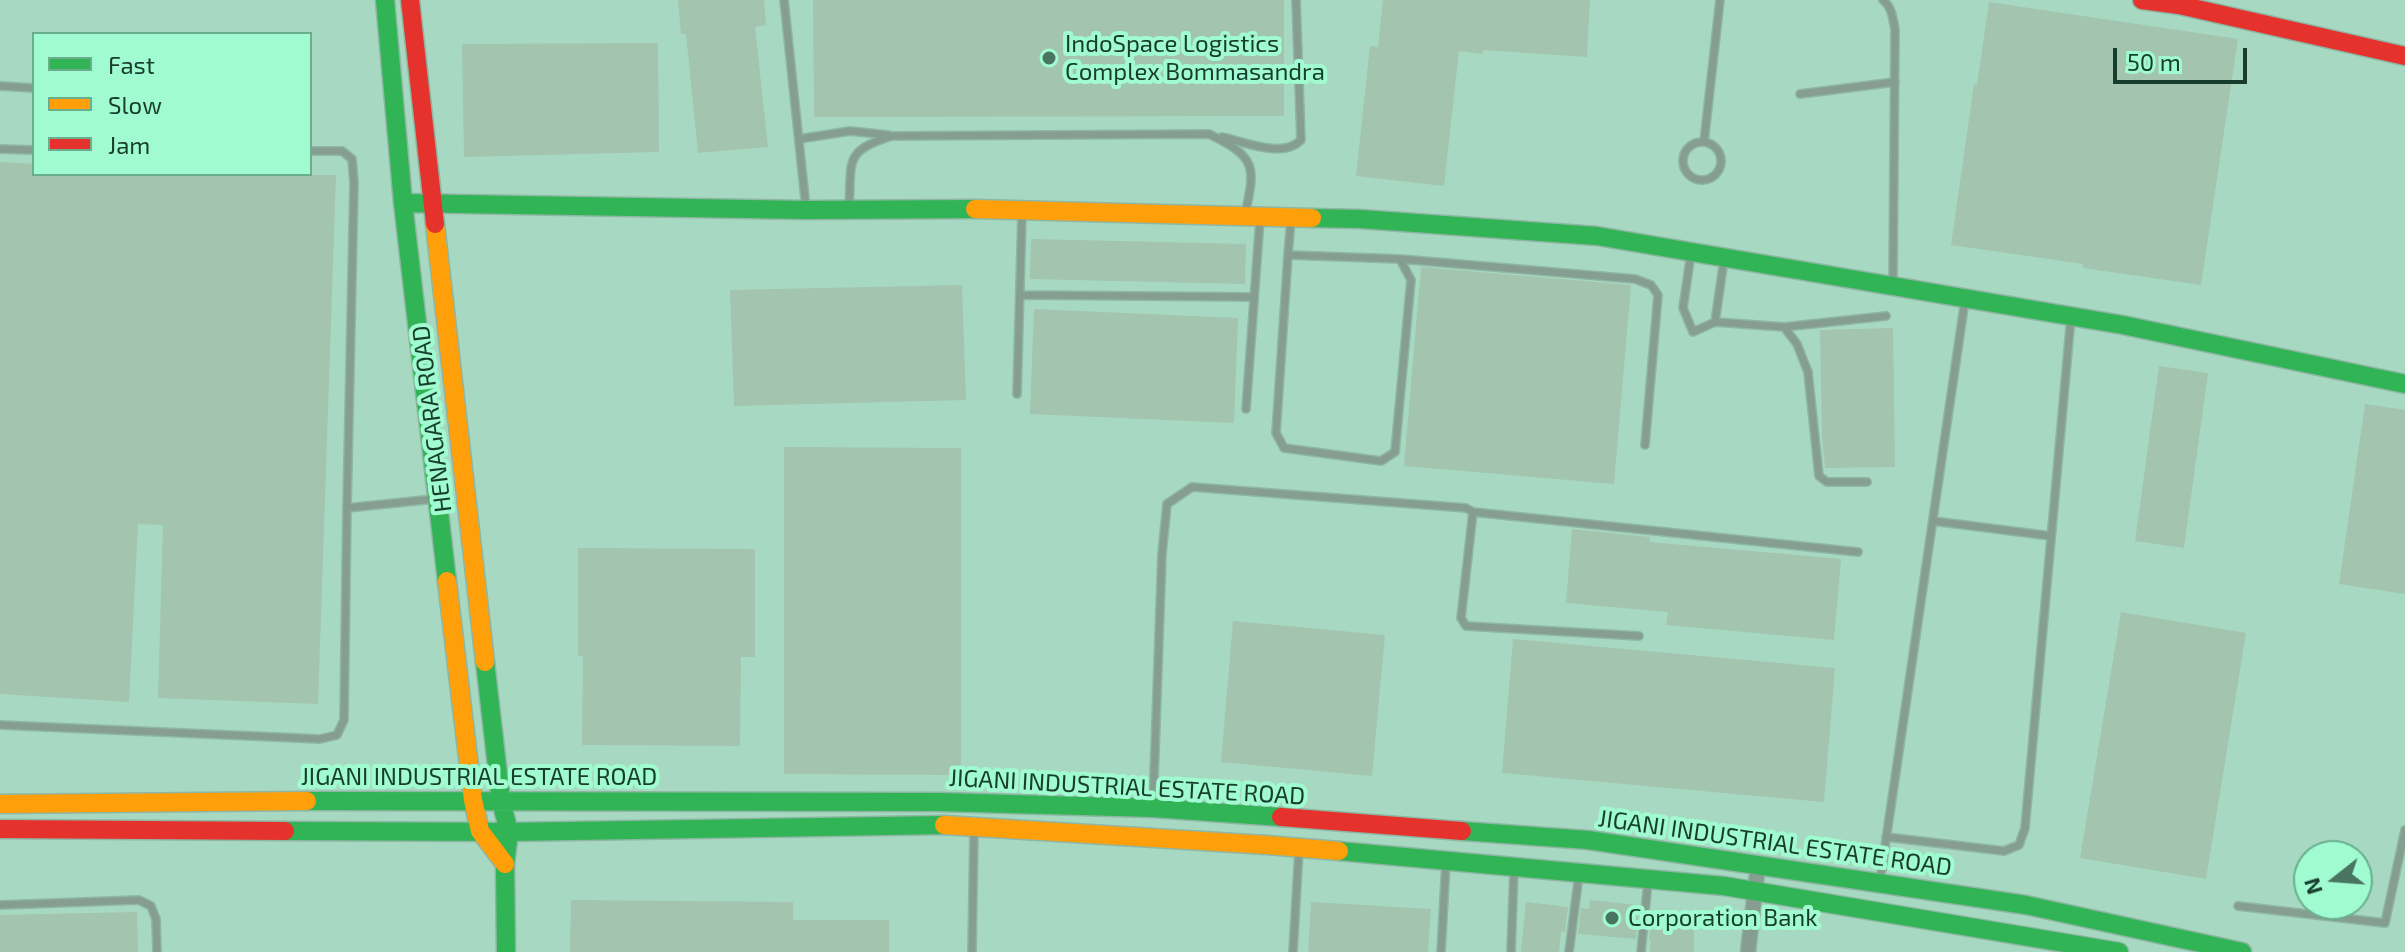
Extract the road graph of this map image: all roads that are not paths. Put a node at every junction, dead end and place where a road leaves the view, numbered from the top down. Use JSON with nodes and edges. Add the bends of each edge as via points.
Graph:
{"nodes":[{"id":1,"x":385,"y":0,"type":"edge"},
{"id":2,"x":410,"y":0,"type":"edge"},
{"id":3,"x":784,"y":0,"type":"edge"},
{"id":4,"x":1296,"y":0,"type":"edge"},
{"id":5,"x":1720,"y":0,"type":"edge"},
{"id":6,"x":1883,"y":0,"type":"edge"},
{"id":7,"x":2142,"y":0,"type":"edge"},
{"id":8,"x":2405,"y":56,"type":"edge"},
{"id":9,"x":1895,"y":82,"type":"junction"},
{"id":10,"x":0,"y":86,"type":"edge"},
{"id":11,"x":32,"y":88,"type":"edge"},
{"id":12,"x":1800,"y":94,"type":"dead end"},
{"id":13,"x":1209,"y":134,"type":"junction"},
{"id":14,"x":892,"y":136,"type":"junction"},
{"id":15,"x":799,"y":139,"type":"junction"},
{"id":16,"x":1704,"y":142,"type":"junction"},
{"id":17,"x":0,"y":149,"type":"edge"},
{"id":18,"x":32,"y":150,"type":"edge"},
{"id":19,"x":312,"y":151,"type":"edge"},
{"id":20,"x":403,"y":203,"type":"junction"},
{"id":21,"x":431,"y":204,"type":"junction"},
{"id":22,"x":806,"y":210,"type":"junction"},
{"id":23,"x":849,"y":210,"type":"junction"},
{"id":24,"x":1022,"y":211,"type":"junction"},
{"id":25,"x":1252,"y":217,"type":"junction"},
{"id":26,"x":1291,"y":218,"type":"junction"},
{"id":27,"x":1691,"y":252,"type":"junction"},
{"id":28,"x":1288,"y":255,"type":"junction"},
{"id":29,"x":1724,"y":258,"type":"junction"},
{"id":30,"x":1400,"y":259,"type":"junction"},
{"id":31,"x":1893,"y":286,"type":"junction"},
{"id":32,"x":1020,"y":295,"type":"junction"},
{"id":33,"x":1254,"y":297,"type":"junction"},
{"id":34,"x":1965,"y":298,"type":"junction"},
{"id":35,"x":1886,"y":316,"type":"dead end"},
{"id":36,"x":2072,"y":316,"type":"junction"},
{"id":37,"x":1715,"y":322,"type":"junction"},
{"id":38,"x":1784,"y":327,"type":"junction"},
{"id":39,"x":2405,"y":384,"type":"edge"},
{"id":40,"x":1017,"y":394,"type":"dead end"},
{"id":41,"x":1246,"y":409,"type":"dead end"},
{"id":42,"x":1645,"y":445,"type":"dead end"},
{"id":43,"x":1867,"y":482,"type":"dead end"},
{"id":44,"x":437,"y":499,"type":"junction"},
{"id":45,"x":347,"y":508,"type":"junction"},
{"id":46,"x":1473,"y":512,"type":"junction"},
{"id":47,"x":1933,"y":521,"type":"junction"},
{"id":48,"x":2051,"y":536,"type":"junction"},
{"id":49,"x":1858,"y":552,"type":"dead end"},
{"id":50,"x":1639,"y":636,"type":"dead end"},
{"id":51,"x":0,"y":725,"type":"edge"},
{"id":52,"x":473,"y":800,"type":"junction"},
{"id":53,"x":501,"y":801,"type":"junction"},
{"id":54,"x":0,"y":804,"type":"edge"},
{"id":55,"x":1153,"y":808,"type":"junction"},
{"id":56,"x":975,"y":827,"type":"junction"},
{"id":57,"x":0,"y":829,"type":"edge"},
{"id":58,"x":2405,"y":830,"type":"edge"},
{"id":59,"x":480,"y":831,"type":"junction"},
{"id":60,"x":509,"y":832,"type":"junction"},
{"id":61,"x":1886,"y":837,"type":"junction"},
{"id":62,"x":1299,"y":848,"type":"junction"},
{"id":63,"x":1446,"y":861,"type":"junction"},
{"id":64,"x":505,"y":864,"type":"junction"},
{"id":65,"x":1758,"y":865,"type":"junction"},
{"id":66,"x":1515,"y":867,"type":"junction"},
{"id":67,"x":1579,"y":873,"type":"junction"},
{"id":68,"x":1649,"y":880,"type":"junction"},
{"id":69,"x":1880,"y":883,"type":"junction"},
{"id":70,"x":1754,"y":891,"type":"junction"},
{"id":71,"x":0,"y":905,"type":"edge"},
{"id":72,"x":2238,"y":906,"type":"dead end"},
{"id":73,"x":157,"y":952,"type":"edge"},
{"id":74,"x":506,"y":952,"type":"edge"},
{"id":75,"x":972,"y":952,"type":"edge"},
{"id":76,"x":1293,"y":952,"type":"edge"},
{"id":77,"x":1441,"y":952,"type":"edge"},
{"id":78,"x":1511,"y":952,"type":"edge"},
{"id":79,"x":1569,"y":952,"type":"edge"},
{"id":80,"x":1641,"y":952,"type":"edge"},
{"id":81,"x":1748,"y":952,"type":"edge"},
{"id":82,"x":2119,"y":952,"type":"edge"},
{"id":83,"x":2242,"y":952,"type":"edge"}],
"edges":[{"from":1,"to":20,"type":"main road","name":"HENAGARA ROAD"},
{"from":2,"to":21,"type":"main road","name":"HENAGARA ROAD"},
{"from":3,"to":15,"type":"lane"},
{"from":4,"to":13,"type":"lane","via":[[1301,140],[1278,149]]},
{"from":5,"to":16,"type":"lane"},
{"from":6,"to":9,"type":"lane","via":[[1895,30]]},
{"from":7,"to":8,"type":"main road"},
{"from":9,"to":12,"type":"lane"},
{"from":9,"to":31,"type":"lane"},
{"from":10,"to":11,"type":"lane"},
{"from":13,"to":14,"type":"lane"},
{"from":13,"to":25,"type":"lane","via":[[1235,148],[1252,171]]},
{"from":14,"to":15,"type":"lane","via":[[850,131]]},
{"from":14,"to":23,"type":"lane","via":[[858,150]]},
{"from":15,"to":22,"type":"lane"},
{"from":16,"to":16,"type":"lane","via":[[1719,152],[1721,164],[1716,175],[1698,180],[1683,162],[1687,149]]},
{"from":17,"to":18,"type":"lane"},
{"from":19,"to":45,"type":"lane","via":[[342,151],[352,159]]},
{"from":20,"to":21,"type":"main road"},
{"from":20,"to":44,"type":"main road","name":"HENAGARA ROAD"},
{"from":21,"to":22,"type":"main road"},
{"from":21,"to":53,"type":"main road","name":"HENAGARA ROAD"},
{"from":22,"to":23,"type":"main road"},
{"from":23,"to":24,"type":"main road"},
{"from":24,"to":25,"type":"main road"},
{"from":24,"to":32,"type":"lane"},
{"from":25,"to":26,"type":"main road"},
{"from":25,"to":33,"type":"lane"},
{"from":26,"to":27,"type":"main road","via":[[1597,236]]},
{"from":26,"to":28,"type":"lane"},
{"from":27,"to":29,"type":"main road"},
{"from":27,"to":37,"type":"lane","via":[[1683,308],[1693,332]]},
{"from":28,"to":30,"type":"lane"},
{"from":28,"to":30,"type":"lane","via":[[1276,433],[1284,448],[1381,461],[1395,452],[1410,296],[1411,280]]},
{"from":29,"to":31,"type":"main road"},
{"from":29,"to":37,"type":"lane"},
{"from":30,"to":42,"type":"lane","via":[[1635,279],[1651,285],[1658,295]]},
{"from":31,"to":34,"type":"main road"},
{"from":32,"to":33,"type":"lane"},
{"from":32,"to":40,"type":"lane"},
{"from":33,"to":41,"type":"lane"},
{"from":34,"to":36,"type":"main road"},
{"from":34,"to":47,"type":"lane"},
{"from":35,"to":38,"type":"lane"},
{"from":36,"to":39,"type":"main road"},
{"from":36,"to":48,"type":"lane"},
{"from":37,"to":38,"type":"lane"},
{"from":38,"to":43,"type":"lane","via":[[1808,372],[1819,476],[1827,482]]},
{"from":44,"to":45,"type":"lane"},
{"from":44,"to":52,"type":"main road","name":"HENAGARA ROAD"},
{"from":45,"to":51,"type":"lane","via":[[344,720],[337,735],[320,739]]},
{"from":46,"to":49,"type":"lane"},
{"from":46,"to":50,"type":"lane","via":[[1461,618],[1466,626]]},
{"from":46,"to":55,"type":"lane","via":[[1192,487],[1167,504]]},
{"from":47,"to":48,"type":"lane"},
{"from":47,"to":61,"type":"lane"},
{"from":48,"to":61,"type":"lane","via":[[2025,828],[2019,845],[2004,851]]},
{"from":52,"to":53,"type":"main road","name":"JIGANI INDUSTRIAL ESTATE ROAD"},
{"from":52,"to":54,"type":"main road","name":"JIGANI INDUSTRIAL ESTATE ROAD"},
{"from":52,"to":59,"type":"main road","name":"HENAGARA ROAD"},
{"from":53,"to":55,"type":"main road","name":"JIGANI INDUSTRIAL ESTATE ROAD"},
{"from":53,"to":60,"type":"main road","name":"HENAGARA ROAD"},
{"from":55,"to":65,"type":"main road","name":"JIGANI INDUSTRIAL ESTATE ROAD","via":[[1588,840]]},
{"from":56,"to":60,"type":"main road","name":"JIGANI INDUSTRIAL ESTATE ROAD"},
{"from":56,"to":62,"type":"main road","name":"JIGANI INDUSTRIAL ESTATE ROAD"},
{"from":56,"to":75,"type":"lane"},
{"from":57,"to":59,"type":"main road","name":"JIGANI INDUSTRIAL ESTATE ROAD"},
{"from":58,"to":72,"type":"lane","via":[[2385,923]]},
{"from":59,"to":60,"type":"main road","name":"JIGANI INDUSTRIAL ESTATE ROAD"},
{"from":59,"to":64,"type":"main road"},
{"from":60,"to":64,"type":"main road"},
{"from":61,"to":69,"type":"lane"},
{"from":62,"to":63,"type":"main road","name":"JIGANI INDUSTRIAL ESTATE ROAD"},
{"from":62,"to":76,"type":"lane"},
{"from":63,"to":66,"type":"main road","name":"JIGANI INDUSTRIAL ESTATE ROAD"},
{"from":63,"to":77,"type":"lane"},
{"from":64,"to":74,"type":"main road"},
{"from":65,"to":69,"type":"main road","name":"JIGANI INDUSTRIAL ESTATE ROAD"},
{"from":65,"to":70,"type":"street"},
{"from":66,"to":67,"type":"main road","name":"JIGANI INDUSTRIAL ESTATE ROAD"},
{"from":66,"to":78,"type":"lane"},
{"from":67,"to":68,"type":"main road","name":"JIGANI INDUSTRIAL ESTATE ROAD"},
{"from":67,"to":79,"type":"lane"},
{"from":68,"to":70,"type":"main road","name":"JIGANI INDUSTRIAL ESTATE ROAD"},
{"from":68,"to":80,"type":"lane"},
{"from":69,"to":83,"type":"main road","name":"JIGANI INDUSTRIAL ESTATE ROAD","via":[[2026,905]]},
{"from":70,"to":81,"type":"street"},
{"from":70,"to":82,"type":"main road","name":"JIGANI INDUSTRIAL ESTATE ROAD"},
{"from":71,"to":73,"type":"lane","via":[[139,900],[151,906],[156,919]]}]}
